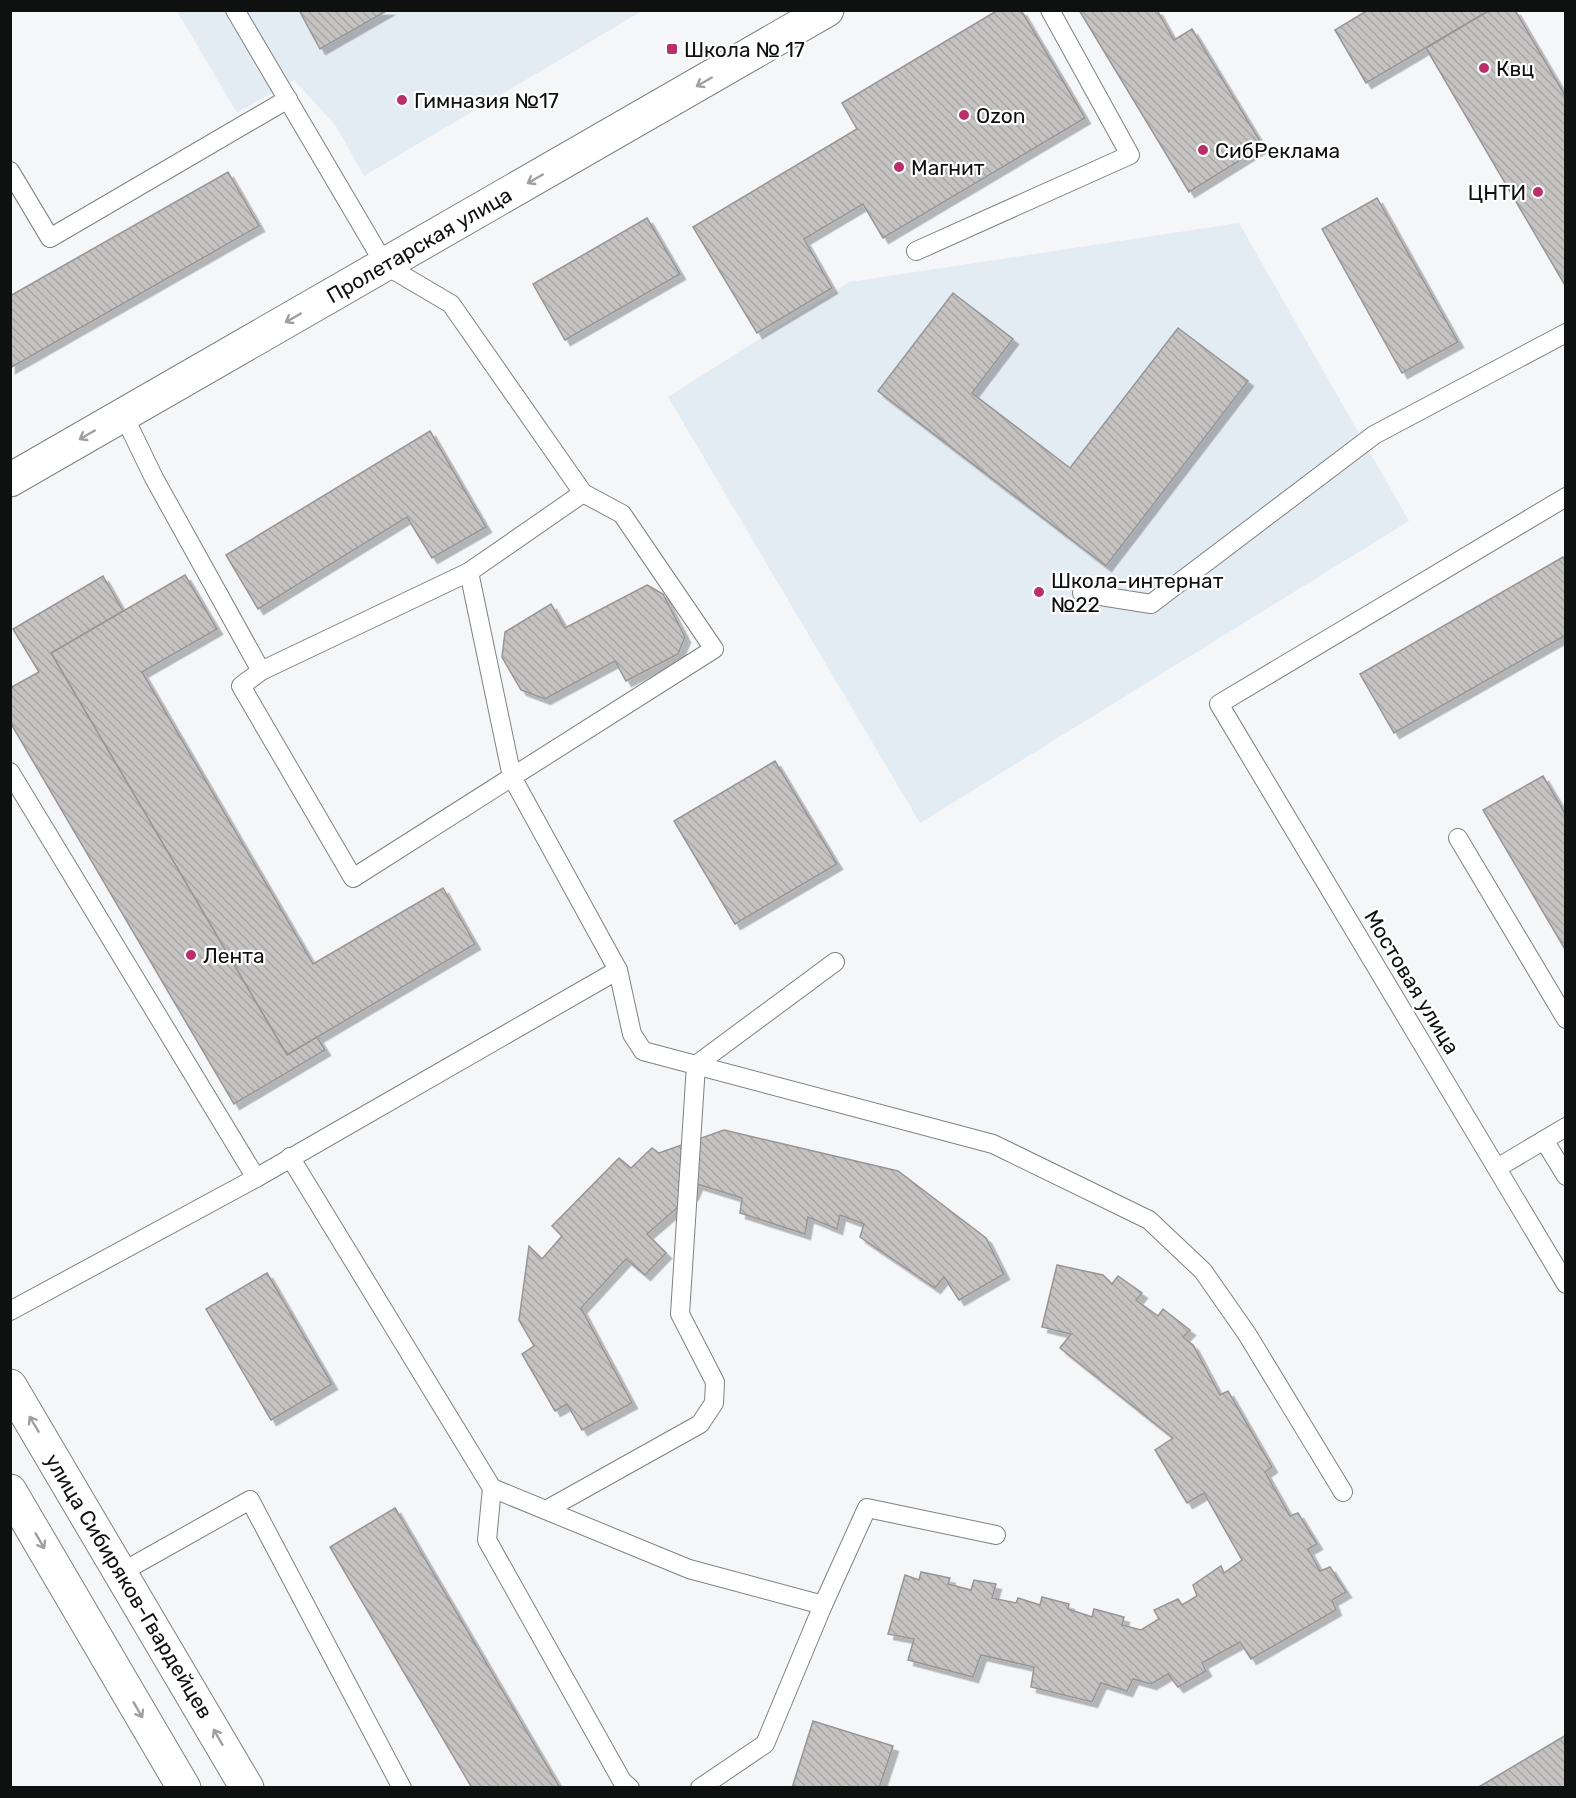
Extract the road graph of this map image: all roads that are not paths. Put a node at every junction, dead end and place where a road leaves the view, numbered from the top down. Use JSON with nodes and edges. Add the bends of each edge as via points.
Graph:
{"nodes":[{"id":1,"x":235,"y":10,"type":"edge"},
{"id":2,"x":1050,"y":10,"type":"edge"},
{"id":3,"x":816,"y":13,"type":"edge"},
{"id":4,"x":288,"y":99,"type":"junction"},
{"id":5,"x":10,"y":171,"type":"edge"},
{"id":6,"x":916,"y":251,"type":"dead end"},
{"id":7,"x":385,"y":265,"type":"junction"},
{"id":8,"x":1566,"y":333,"type":"edge"},
{"id":9,"x":123,"y":414,"type":"junction"},
{"id":10,"x":10,"y":480,"type":"edge"},
{"id":11,"x":583,"y":493,"type":"junction"},
{"id":12,"x":1566,"y":498,"type":"edge"},
{"id":13,"x":469,"y":572,"type":"junction"},
{"id":14,"x":1082,"y":593,"type":"dead end"},
{"id":15,"x":261,"y":671,"type":"junction"},
{"id":16,"x":10,"y":772,"type":"edge"},
{"id":17,"x":512,"y":777,"type":"junction"},
{"id":18,"x":1458,"y":838,"type":"dead end"},
{"id":19,"x":835,"y":962,"type":"dead end"},
{"id":20,"x":618,"y":970,"type":"junction"},
{"id":21,"x":1566,"y":1019,"type":"edge"},
{"id":22,"x":696,"y":1065,"type":"junction"},
{"id":23,"x":1566,"y":1127,"type":"edge"},
{"id":24,"x":1544,"y":1140,"type":"junction"},
{"id":25,"x":290,"y":1157,"type":"junction"},
{"id":26,"x":1497,"y":1168,"type":"junction"},
{"id":27,"x":1566,"y":1176,"type":"edge"},
{"id":28,"x":256,"y":1178,"type":"junction"},
{"id":29,"x":1566,"y":1284,"type":"edge"},
{"id":30,"x":10,"y":1311,"type":"edge"},
{"id":31,"x":10,"y":1386,"type":"edge"},
{"id":32,"x":492,"y":1488,"type":"junction"},
{"id":33,"x":10,"y":1491,"type":"edge"},
{"id":34,"x":1343,"y":1492,"type":"dead end"},
{"id":35,"x":546,"y":1510,"type":"junction"},
{"id":36,"x":996,"y":1535,"type":"dead end"},
{"id":37,"x":122,"y":1572,"type":"junction"},
{"id":38,"x":823,"y":1605,"type":"junction"},
{"id":39,"x":184,"y":1788,"type":"edge"},
{"id":40,"x":248,"y":1788,"type":"edge"},
{"id":41,"x":402,"y":1788,"type":"edge"},
{"id":42,"x":630,"y":1788,"type":"edge"},
{"id":43,"x":700,"y":1788,"type":"edge"}],
"edges":[{"from":1,"to":4,"type":"lane"},
{"from":2,"to":6,"type":"lane","via":[[1130,155]]},
{"from":3,"to":7,"type":"street","name":"Пролетарская улица","one_way":true},
{"from":4,"to":5,"type":"lane","via":[[50,238]]},
{"from":4,"to":7,"type":"lane"},
{"from":7,"to":9,"type":"street","name":"Пролетарская улица","one_way":true},
{"from":7,"to":11,"type":"lane","via":[[451,303]]},
{"from":8,"to":14,"type":"lane","via":[[1374,435],[1151,604]]},
{"from":9,"to":10,"type":"street","name":"Пролетарская улица","one_way":true},
{"from":9,"to":15,"type":"lane"},
{"from":11,"to":13,"type":"lane"},
{"from":11,"to":17,"type":"lane","via":[[622,514],[714,649]]},
{"from":12,"to":26,"type":"lane","name":"Мостовая улица","via":[[1219,704]]},
{"from":13,"to":15,"type":"lane"},
{"from":13,"to":17,"type":"lane"},
{"from":15,"to":17,"type":"lane","via":[[241,686],[352,878]]},
{"from":16,"to":28,"type":"lane"},
{"from":17,"to":20,"type":"lane"},
{"from":18,"to":21,"type":"lane"},
{"from":19,"to":22,"type":"lane"},
{"from":20,"to":22,"type":"lane","via":[[632,1034],[643,1051]]},
{"from":20,"to":25,"type":"lane"},
{"from":22,"to":34,"type":"lane","via":[[993,1144],[1149,1220],[1203,1271],[1247,1334]]},
{"from":22,"to":35,"type":"lane","via":[[680,1314],[715,1382],[714,1403],[700,1424]]},
{"from":23,"to":24,"type":"lane"},
{"from":24,"to":26,"type":"lane"},
{"from":24,"to":27,"type":"lane"},
{"from":25,"to":28,"type":"lane"},
{"from":25,"to":32,"type":"lane"},
{"from":26,"to":29,"type":"lane","name":"Мостовая улица"},
{"from":28,"to":30,"type":"lane"},
{"from":37,"to":31,"type":"street","name":"улица Сибиряков-Гвардейцев","one_way":true},
{"from":32,"to":35,"type":"lane"},
{"from":32,"to":42,"type":"lane","via":[[487,1540],[622,1781]]},
{"from":33,"to":39,"type":"street","one_way":true},
{"from":35,"to":38,"type":"lane","via":[[689,1569]]},
{"from":36,"to":38,"type":"lane","via":[[867,1508]]},
{"from":40,"to":37,"type":"street","name":"улица Сибиряков-Гвардейцев","one_way":true},
{"from":37,"to":41,"type":"lane","via":[[250,1500]]},
{"from":38,"to":43,"type":"lane","via":[[765,1744]]}]}
